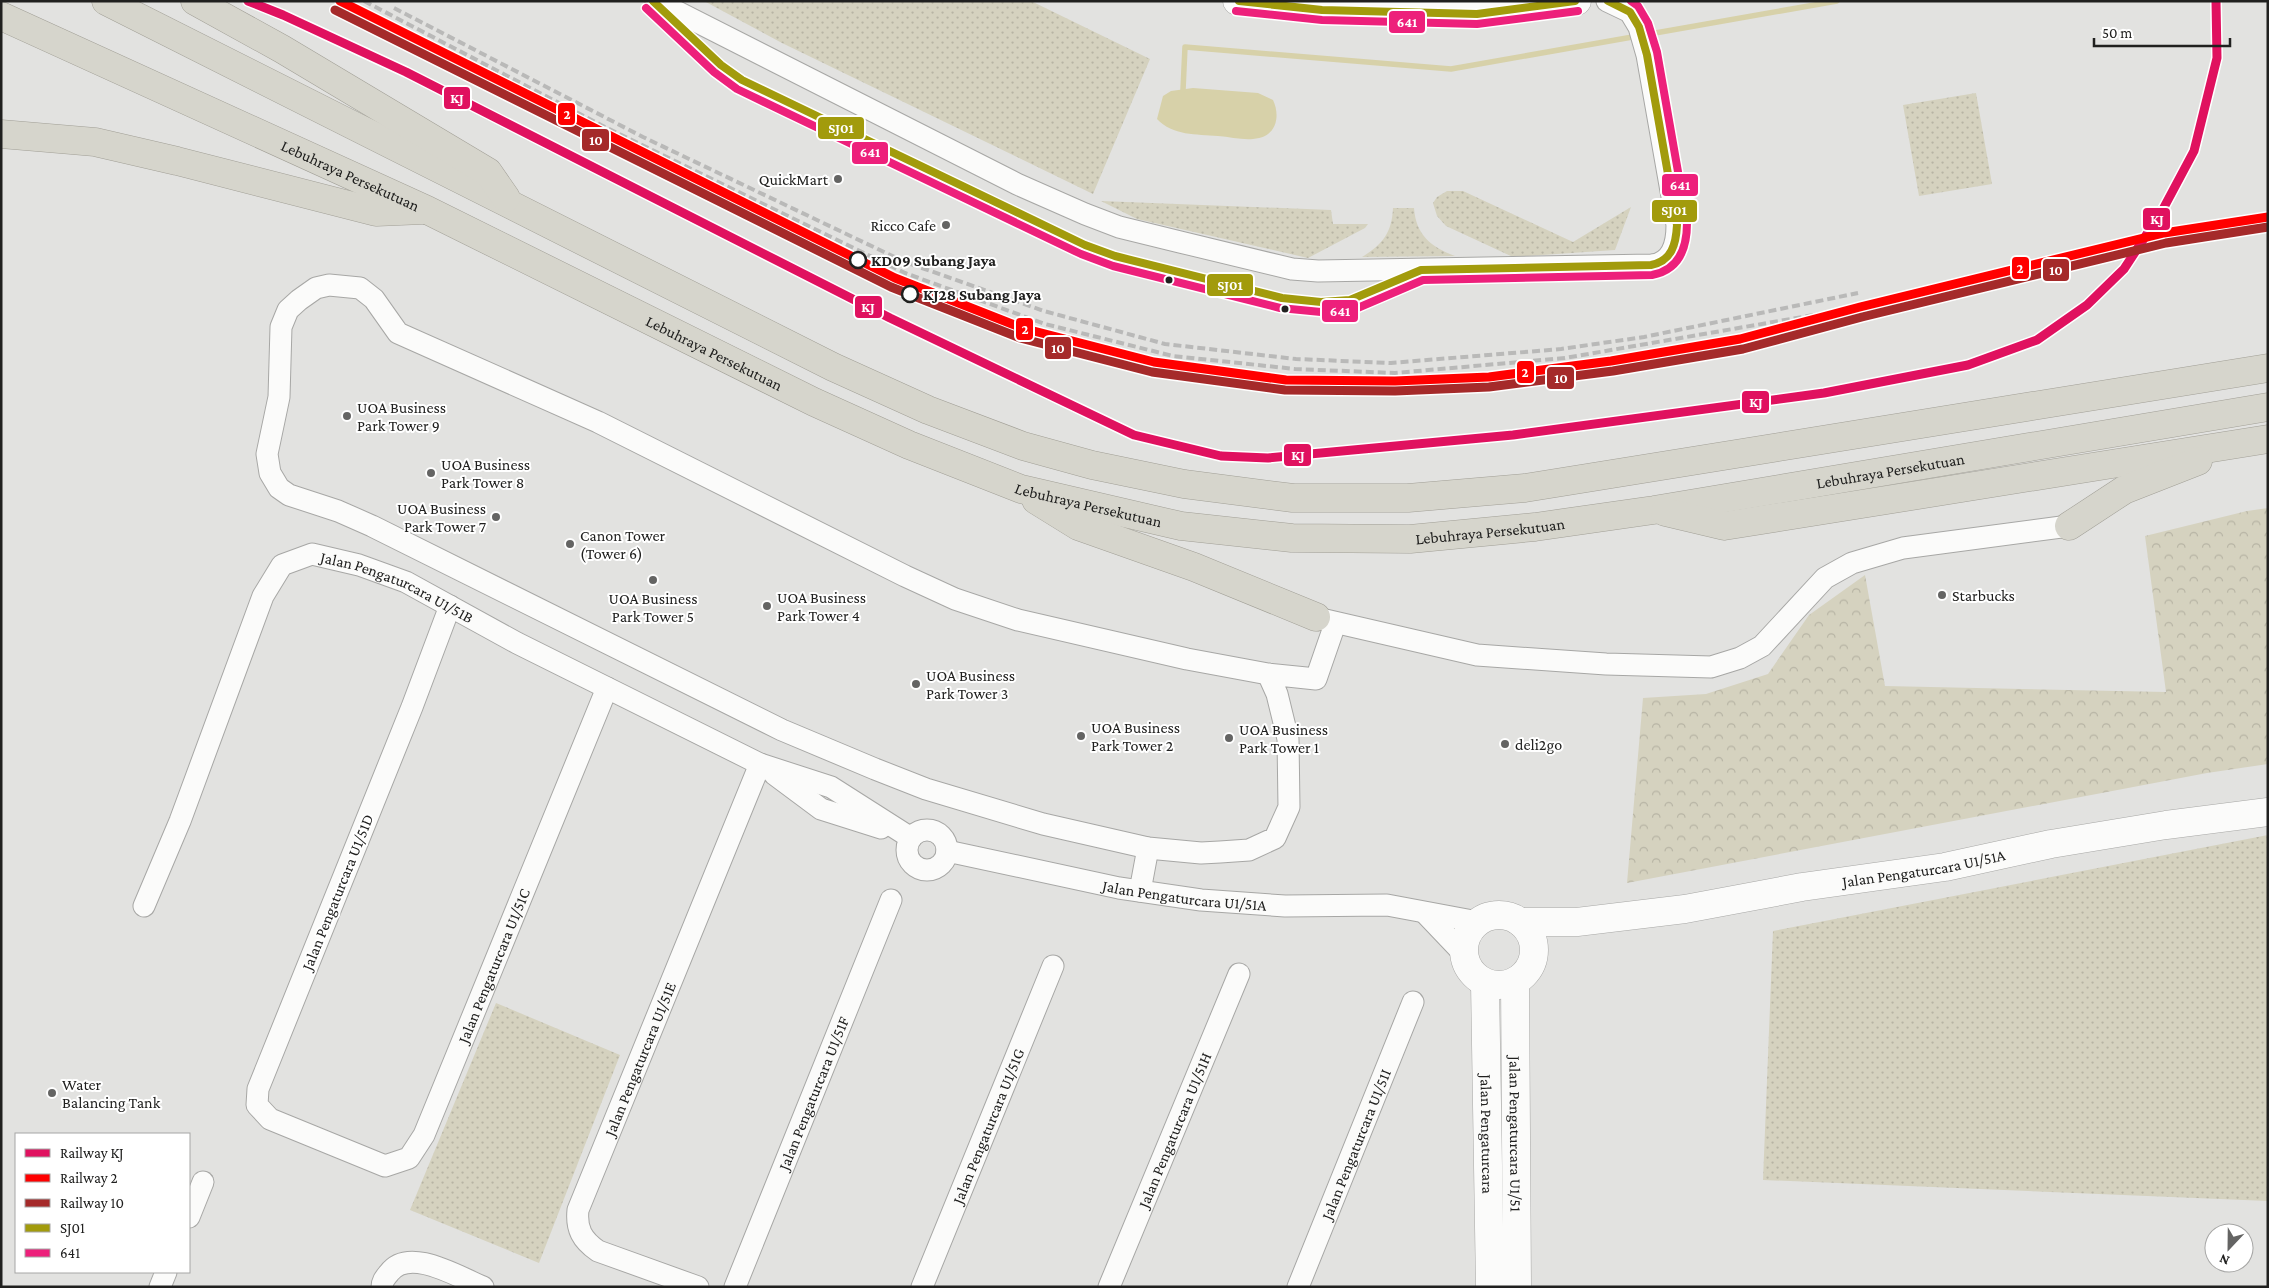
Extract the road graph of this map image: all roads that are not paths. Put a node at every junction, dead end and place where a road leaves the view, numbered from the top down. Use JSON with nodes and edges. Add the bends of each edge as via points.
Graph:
{"nodes":[{"id":1,"x":106,"y":1,"type":"edge"},
{"id":2,"x":194,"y":1,"type":"edge"},
{"id":3,"x":656,"y":1,"type":"edge"},
{"id":4,"x":1237,"y":1,"type":"edge"},
{"id":5,"x":1577,"y":1,"type":"edge"},
{"id":6,"x":1607,"y":1,"type":"edge"},
{"id":7,"x":1,"y":16,"type":"edge"},
{"id":8,"x":1,"y":134,"type":"edge"},
{"id":9,"x":512,"y":206,"type":"junction"},
{"id":10,"x":427,"y":210,"type":"junction"},
{"id":11,"x":2268,"y":368,"type":"edge"},
{"id":12,"x":2268,"y":407,"type":"edge"},
{"id":13,"x":2268,"y":438,"type":"edge"},
{"id":14,"x":2238,"y":443,"type":"junction"},
{"id":15,"x":1021,"y":489,"type":"junction"},
{"id":16,"x":1654,"y":510,"type":"junction"},
{"id":17,"x":2069,"y":526,"type":"joint"},
{"id":18,"x":450,"y":606,"type":"junction"},
{"id":19,"x":1325,"y":621,"type":"junction"},
{"id":20,"x":1268,"y":674,"type":"junction"},
{"id":21,"x":607,"y":688,"type":"junction"},
{"id":22,"x":760,"y":764,"type":"junction"},
{"id":23,"x":2268,"y":812,"type":"edge"},
{"id":24,"x":911,"y":838,"type":"junction"},
{"id":25,"x":1148,"y":848,"type":"junction"},
{"id":26,"x":947,"y":851,"type":"junction"},
{"id":27,"x":1140,"y":891,"type":"junction"},
{"id":28,"x":891,"y":900,"type":"dead end"},
{"id":29,"x":144,"y":906,"type":"dead end"},
{"id":30,"x":1425,"y":913,"type":"junction"},
{"id":31,"x":1478,"y":922,"type":"junction"},
{"id":32,"x":1520,"y":922,"type":"junction"},
{"id":33,"x":1577,"y":922,"type":"junction"},
{"id":34,"x":1464,"y":954,"type":"junction"},
{"id":35,"x":1534,"y":957,"type":"junction"},
{"id":36,"x":1053,"y":966,"type":"dead end"},
{"id":37,"x":1239,"y":974,"type":"dead end"},
{"id":38,"x":1485,"y":982,"type":"junction"},
{"id":39,"x":1515,"y":982,"type":"junction"},
{"id":40,"x":1413,"y":1002,"type":"dead end"},
{"id":41,"x":326,"y":1142,"type":"joint"},
{"id":42,"x":203,"y":1182,"type":"dead end"},
{"id":43,"x":190,"y":1214,"type":"edge"},
{"id":44,"x":166,"y":1273,"type":"edge"},
{"id":45,"x":160,"y":1287,"type":"edge"},
{"id":46,"x":382,"y":1287,"type":"edge"},
{"id":47,"x":483,"y":1287,"type":"edge"},
{"id":48,"x":698,"y":1287,"type":"edge"},
{"id":49,"x":735,"y":1287,"type":"edge"},
{"id":50,"x":922,"y":1287,"type":"edge"},
{"id":51,"x":1110,"y":1287,"type":"edge"},
{"id":52,"x":1298,"y":1287,"type":"edge"},
{"id":53,"x":1490,"y":1287,"type":"edge"},
{"id":54,"x":1517,"y":1287,"type":"edge"}],
"edges":[{"from":1,"to":9,"type":"highway"},
{"from":2,"to":9,"type":"highway","via":[[282,49],[488,172]]},
{"from":3,"to":6,"type":"street","via":[[1017,184],[1085,214],[1119,227],[1171,240],[1292,269],[1318,271],[1659,265],[1666,260],[1673,250],[1678,225],[1647,55],[1635,18],[1625,8]]},
{"from":4,"to":5,"type":"street","via":[[1322,10],[1477,14]]},
{"from":7,"to":10,"type":"highway","name":"Lebuhraya Persekutuan"},
{"from":8,"to":10,"type":"highway","via":[[95,142],[376,212]]},
{"from":9,"to":11,"type":"highway","via":[[833,368],[1014,443],[1092,465],[1156,478],[1293,498],[1408,498],[1525,488]]},
{"from":10,"to":15,"type":"highway","name":"Lebuhraya Persekutuan","via":[[814,402],[909,445]]},
{"from":12,"to":16,"type":"highway","name":"Lebuhraya Persekutuan"},
{"from":13,"to":14,"type":"highway"},
{"from":14,"to":16,"type":"highway","via":[[1724,526]]},
{"from":14,"to":17,"type":"highway","via":[[2124,490]]},
{"from":15,"to":16,"type":"highway","name":"Lebuhraya Persekutuan","via":[[1181,526],[1292,538],[1410,539],[1535,527]]},
{"from":15,"to":19,"type":"highway","via":[[1078,526],[1194,567]]},
{"from":17,"to":19,"type":"street","via":[[1903,548],[1852,563],[1825,578],[1762,646],[1740,658],[1711,666],[1606,664],[1477,655]]},
{"from":18,"to":21,"type":"street","name":"Jalan Pengaturcara U1/51B"},
{"from":18,"to":29,"type":"street","name":"Jalan Pengaturcara U1/51B","via":[[406,582],[360,565],[312,554],[282,565],[263,596],[180,821]]},
{"from":18,"to":41,"type":"street","name":"Jalan Pengaturcara U1/51D","via":[[258,1089],[258,1104],[270,1119]]},
{"from":19,"to":20,"type":"street","via":[[1316,679]]},
{"from":20,"to":25,"type":"street","via":[[1277,694],[1288,739],[1289,806],[1275,838],[1249,850],[1220,852]]},
{"from":20,"to":25,"type":"street","via":[[1018,620],[955,599],[598,422],[398,333],[374,299],[360,288],[329,284],[316,288],[288,310],[281,327],[280,397],[267,454],[270,473],[279,488],[289,495],[338,511],[408,543],[774,726],[875,769],[926,789],[1044,824]]},
{"from":21,"to":22,"type":"street","name":"Jalan Pengaturcara U1/51B"},
{"from":21,"to":41,"type":"street","name":"Jalan Pengaturcara U1/51C","via":[[424,1135],[409,1158],[385,1166]]},
{"from":22,"to":24,"type":"street","name":"Jalan Pengaturcara U1/51B","via":[[831,787]]},
{"from":22,"to":48,"type":"street","name":"Jalan Pengaturcara U1/51E","via":[[578,1210],[577,1224],[585,1242],[598,1251]]},
{"from":23,"to":33,"type":"street","name":"Jalan Pengaturcara U1/51A","via":[[2060,842],[1945,867],[1802,887],[1685,909]]},
{"from":24,"to":26,"type":"street","via":[[922,831],[934,831],[944,838]]},
{"from":24,"to":26,"type":"street","via":[[907,851],[918,868],[938,867]]},
{"from":25,"to":27,"type":"street"},
{"from":26,"to":27,"type":"street","name":"Jalan Pengaturcara U1/51A"},
{"from":27,"to":30,"type":"street","name":"Jalan Pengaturcara U1/51A","via":[[1201,900],[1285,906],[1387,904]]},
{"from":28,"to":49,"type":"street","name":"Jalan Pengaturcara U1/51F"},
{"from":30,"to":31,"type":"street","name":"Jalan Pengaturcara U1/51A"},
{"from":30,"to":34,"type":"street"},
{"from":31,"to":32,"type":"street","via":[[1486,917],[1504,915]]},
{"from":31,"to":34,"type":"street","via":[[1467,936]]},
{"from":32,"to":33,"type":"street","name":"Jalan Pengaturcara U1/51A"},
{"from":32,"to":35,"type":"street","via":[[1532,936]]},
{"from":33,"to":35,"type":"street"},
{"from":34,"to":38,"type":"street","via":[[1471,971]]},
{"from":35,"to":39,"type":"street","via":[[1527,972]]},
{"from":36,"to":50,"type":"street","name":"Jalan Pengaturcara U1/51G"},
{"from":37,"to":51,"type":"street","name":"Jalan Pengaturcara U1/51H"},
{"from":38,"to":39,"type":"street","via":[[1505,985]]},
{"from":38,"to":53,"type":"street","name":"Jalan Pengaturcara"},
{"from":39,"to":54,"type":"street","name":"Jalan Pengaturcara U1/51"},
{"from":40,"to":52,"type":"street","name":"Jalan Pengaturcara U1/51I"},
{"from":42,"to":43,"type":"street"},
{"from":44,"to":45,"type":"street"},
{"from":46,"to":47,"type":"street","via":[[395,1264],[410,1261],[428,1264]]}]}
